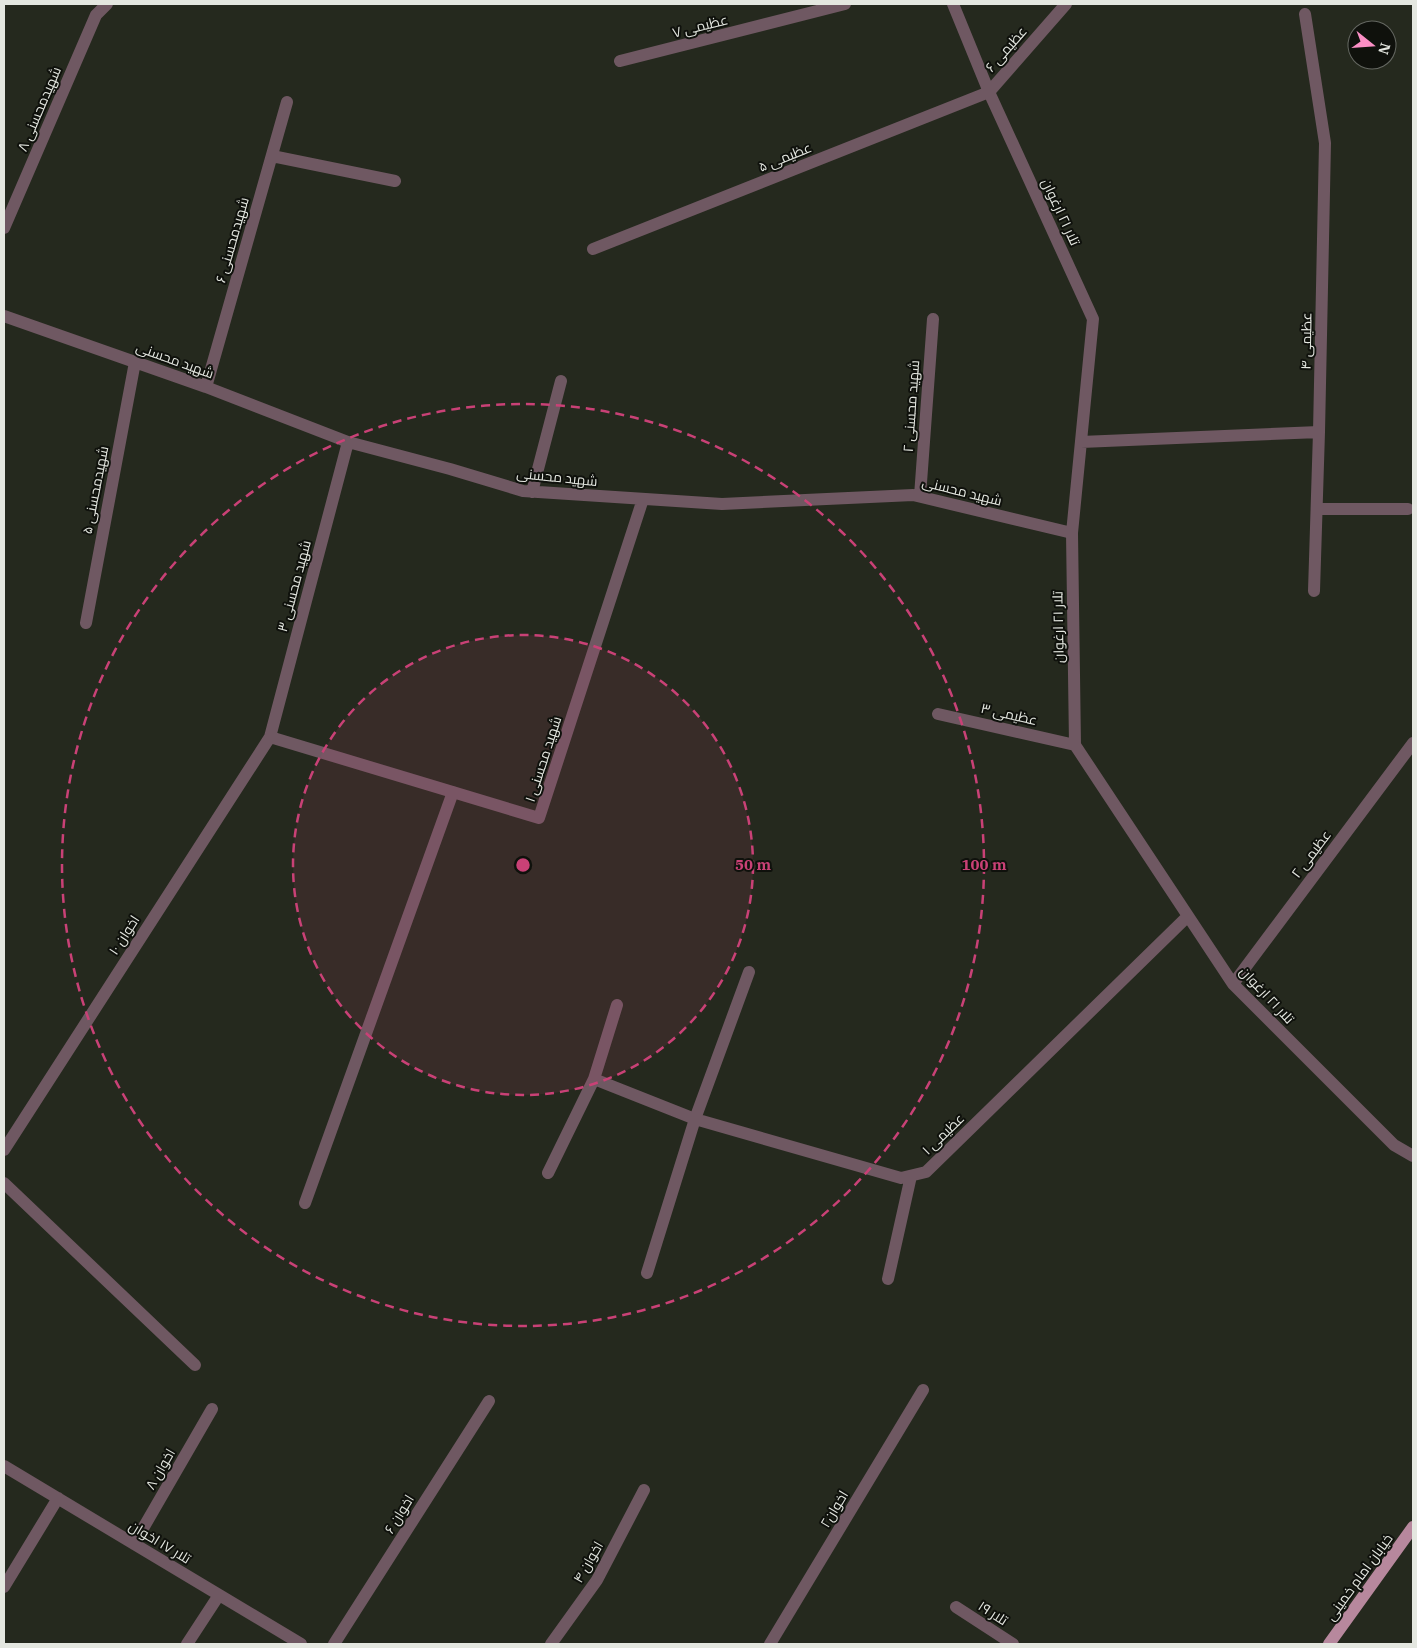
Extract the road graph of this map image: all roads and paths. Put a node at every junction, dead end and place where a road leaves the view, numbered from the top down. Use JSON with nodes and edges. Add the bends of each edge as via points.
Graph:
{"nodes":[{"id":1,"x":107,"y":4,"type":"edge"},
{"id":2,"x":845,"y":4,"type":"edge"},
{"id":3,"x":953,"y":4,"type":"edge"},
{"id":4,"x":1066,"y":4,"type":"edge"},
{"id":5,"x":1305,"y":14,"type":"dead end"},
{"id":6,"x":620,"y":62,"type":"dead end"},
{"id":7,"x":989,"y":92,"type":"junction"},
{"id":8,"x":287,"y":102,"type":"dead end"},
{"id":9,"x":272,"y":156,"type":"junction"},
{"id":10,"x":395,"y":182,"type":"dead end"},
{"id":11,"x":4,"y":228,"type":"edge"},
{"id":12,"x":593,"y":249,"type":"dead end"},
{"id":13,"x":4,"y":316,"type":"edge"},
{"id":14,"x":933,"y":319,"type":"dead end"},
{"id":15,"x":135,"y":362,"type":"junction"},
{"id":16,"x":561,"y":381,"type":"dead end"},
{"id":17,"x":206,"y":387,"type":"junction"},
{"id":18,"x":1319,"y":432,"type":"junction"},
{"id":19,"x":348,"y":442,"type":"junction"},
{"id":20,"x":1081,"y":442,"type":"junction"},
{"id":21,"x":532,"y":492,"type":"junction"},
{"id":22,"x":920,"y":496,"type":"junction"},
{"id":23,"x":643,"y":499,"type":"junction"},
{"id":24,"x":1317,"y":509,"type":"junction"},
{"id":25,"x":1408,"y":509,"type":"dead end"},
{"id":26,"x":1072,"y":534,"type":"junction"},
{"id":27,"x":1314,"y":591,"type":"dead end"},
{"id":28,"x":86,"y":623,"type":"dead end"},
{"id":29,"x":938,"y":714,"type":"dead end"},
{"id":30,"x":270,"y":737,"type":"junction"},
{"id":31,"x":1413,"y":743,"type":"edge"},
{"id":32,"x":1075,"y":745,"type":"junction"},
{"id":33,"x":453,"y":792,"type":"junction"},
{"id":34,"x":1188,"y":916,"type":"junction"},
{"id":35,"x":750,"y":972,"type":"dead end"},
{"id":36,"x":1233,"y":984,"type":"junction"},
{"id":37,"x":617,"y":1005,"type":"dead end"},
{"id":38,"x":594,"y":1079,"type":"junction"},
{"id":39,"x":695,"y":1119,"type":"junction"},
{"id":40,"x":4,"y":1150,"type":"edge"},
{"id":41,"x":1413,"y":1156,"type":"edge"},
{"id":42,"x":548,"y":1173,"type":"dead end"},
{"id":43,"x":911,"y":1176,"type":"junction"},
{"id":44,"x":4,"y":1183,"type":"edge"},
{"id":45,"x":305,"y":1203,"type":"dead end"},
{"id":46,"x":647,"y":1273,"type":"dead end"},
{"id":47,"x":888,"y":1279,"type":"dead end"},
{"id":48,"x":195,"y":1365,"type":"dead end"},
{"id":49,"x":923,"y":1390,"type":"dead end"},
{"id":50,"x":488,"y":1401,"type":"dead end"},
{"id":51,"x":212,"y":1410,"type":"dead end"},
{"id":52,"x":4,"y":1466,"type":"edge"},
{"id":53,"x":644,"y":1490,"type":"dead end"},
{"id":54,"x":58,"y":1498,"type":"junction"},
{"id":55,"x":1413,"y":1526,"type":"edge"},
{"id":56,"x":134,"y":1544,"type":"junction"},
{"id":57,"x":4,"y":1587,"type":"edge"},
{"id":58,"x":219,"y":1594,"type":"junction"},
{"id":59,"x":956,"y":1607,"type":"dead end"},
{"id":60,"x":187,"y":1644,"type":"edge"},
{"id":61,"x":301,"y":1644,"type":"edge"},
{"id":62,"x":334,"y":1644,"type":"edge"},
{"id":63,"x":551,"y":1644,"type":"edge"},
{"id":64,"x":770,"y":1644,"type":"edge"},
{"id":65,"x":1013,"y":1644,"type":"edge"},
{"id":66,"x":1329,"y":1644,"type":"edge"}],
"edges":[{"from":1,"to":11,"type":"street","name":"شهیدمحسنی ۸","via":[[96,15]]},
{"from":2,"to":6,"type":"street","name":"عظیمی ۷"},
{"from":3,"to":7,"type":"street","name":"تلار ۲۱ ارغوان"},
{"from":4,"to":7,"type":"street","name":"عظیمی ۶"},
{"from":5,"to":18,"type":"street","name":"عظیمی ۴","via":[[1325,143]]},
{"from":7,"to":12,"type":"street","name":"عظیمی ۵"},
{"from":7,"to":20,"type":"street","name":"تلار ۲۱ ارغوان","via":[[1093,319]]},
{"from":8,"to":9,"type":"street","name":"شهیدمحسنی ۶"},
{"from":9,"to":10,"type":"street"},
{"from":9,"to":17,"type":"street","name":"شهیدمحسنی ۶"},
{"from":13,"to":15,"type":"street","name":"شهید محسنی"},
{"from":14,"to":22,"type":"street","name":"شهید محسنی ۲"},
{"from":15,"to":17,"type":"street","name":"شهید محسنی"},
{"from":15,"to":28,"type":"street","name":"شهیدمحسنی ۵"},
{"from":16,"to":21,"type":"street"},
{"from":17,"to":19,"type":"street","name":"شهید محسنی"},
{"from":18,"to":20,"type":"street"},
{"from":18,"to":24,"type":"street","name":"عظیمی ۴"},
{"from":19,"to":21,"type":"street","name":"شهید محسنی"},
{"from":19,"to":30,"type":"street","name":"شهید محسنی ۳"},
{"from":20,"to":26,"type":"street","name":"تلار ۲۱ ارغوان"},
{"from":21,"to":23,"type":"street","name":"شهید محسنی"},
{"from":22,"to":23,"type":"street","name":"شهید محسنی","via":[[722,504]]},
{"from":22,"to":26,"type":"street","name":"شهید محسنی"},
{"from":23,"to":33,"type":"street","name":"شهید محسنی ۱","via":[[539,818]]},
{"from":24,"to":25,"type":"street"},
{"from":24,"to":27,"type":"street","name":"عظیمی ۴"},
{"from":26,"to":32,"type":"street","name":"تلار ۲۱ ارغوان"},
{"from":29,"to":32,"type":"street","name":"عظیمی ۳"},
{"from":30,"to":33,"type":"street","name":"شهید محسنی ۱"},
{"from":30,"to":40,"type":"street","name":"اخوان ۱۰"},
{"from":31,"to":36,"type":"street","name":"عظیمی ۲"},
{"from":32,"to":34,"type":"street","name":"تلار ۲۱ ارغوان"},
{"from":33,"to":45,"type":"street"},
{"from":34,"to":36,"type":"street","name":"تلار ۲۱ ارغوان"},
{"from":34,"to":43,"type":"street","name":"عظیمی ۱","via":[[926,1172]]},
{"from":35,"to":39,"type":"street"},
{"from":36,"to":41,"type":"street","name":"تلار ۲۱ ارغوان","via":[[1394,1145]]},
{"from":37,"to":38,"type":"street"},
{"from":38,"to":39,"type":"street"},
{"from":38,"to":42,"type":"street"},
{"from":39,"to":43,"type":"street","via":[[901,1178]]},
{"from":39,"to":46,"type":"street"},
{"from":43,"to":47,"type":"street"},
{"from":44,"to":48,"type":"street"},
{"from":49,"to":64,"type":"street","name":"اخوان۲"},
{"from":50,"to":62,"type":"street","name":"اخوان ۶"},
{"from":51,"to":56,"type":"street","name":"اخوان ۸"},
{"from":52,"to":54,"type":"street","name":"تلار ۱۷ اخوان"},
{"from":53,"to":63,"type":"street","name":"اخوان ۴","via":[[598,1580]]},
{"from":54,"to":56,"type":"street","name":"تلار ۱۷ اخوان"},
{"from":54,"to":57,"type":"street"},
{"from":55,"to":66,"type":"main road","name":"خیابان امام خمینی"},
{"from":56,"to":58,"type":"street","name":"تلار ۱۷ اخوان"},
{"from":58,"to":60,"type":"street"},
{"from":58,"to":61,"type":"street","name":"تلار ۱۷ اخوان"},
{"from":59,"to":65,"type":"street","name":"تلار ۱۹"}]}
